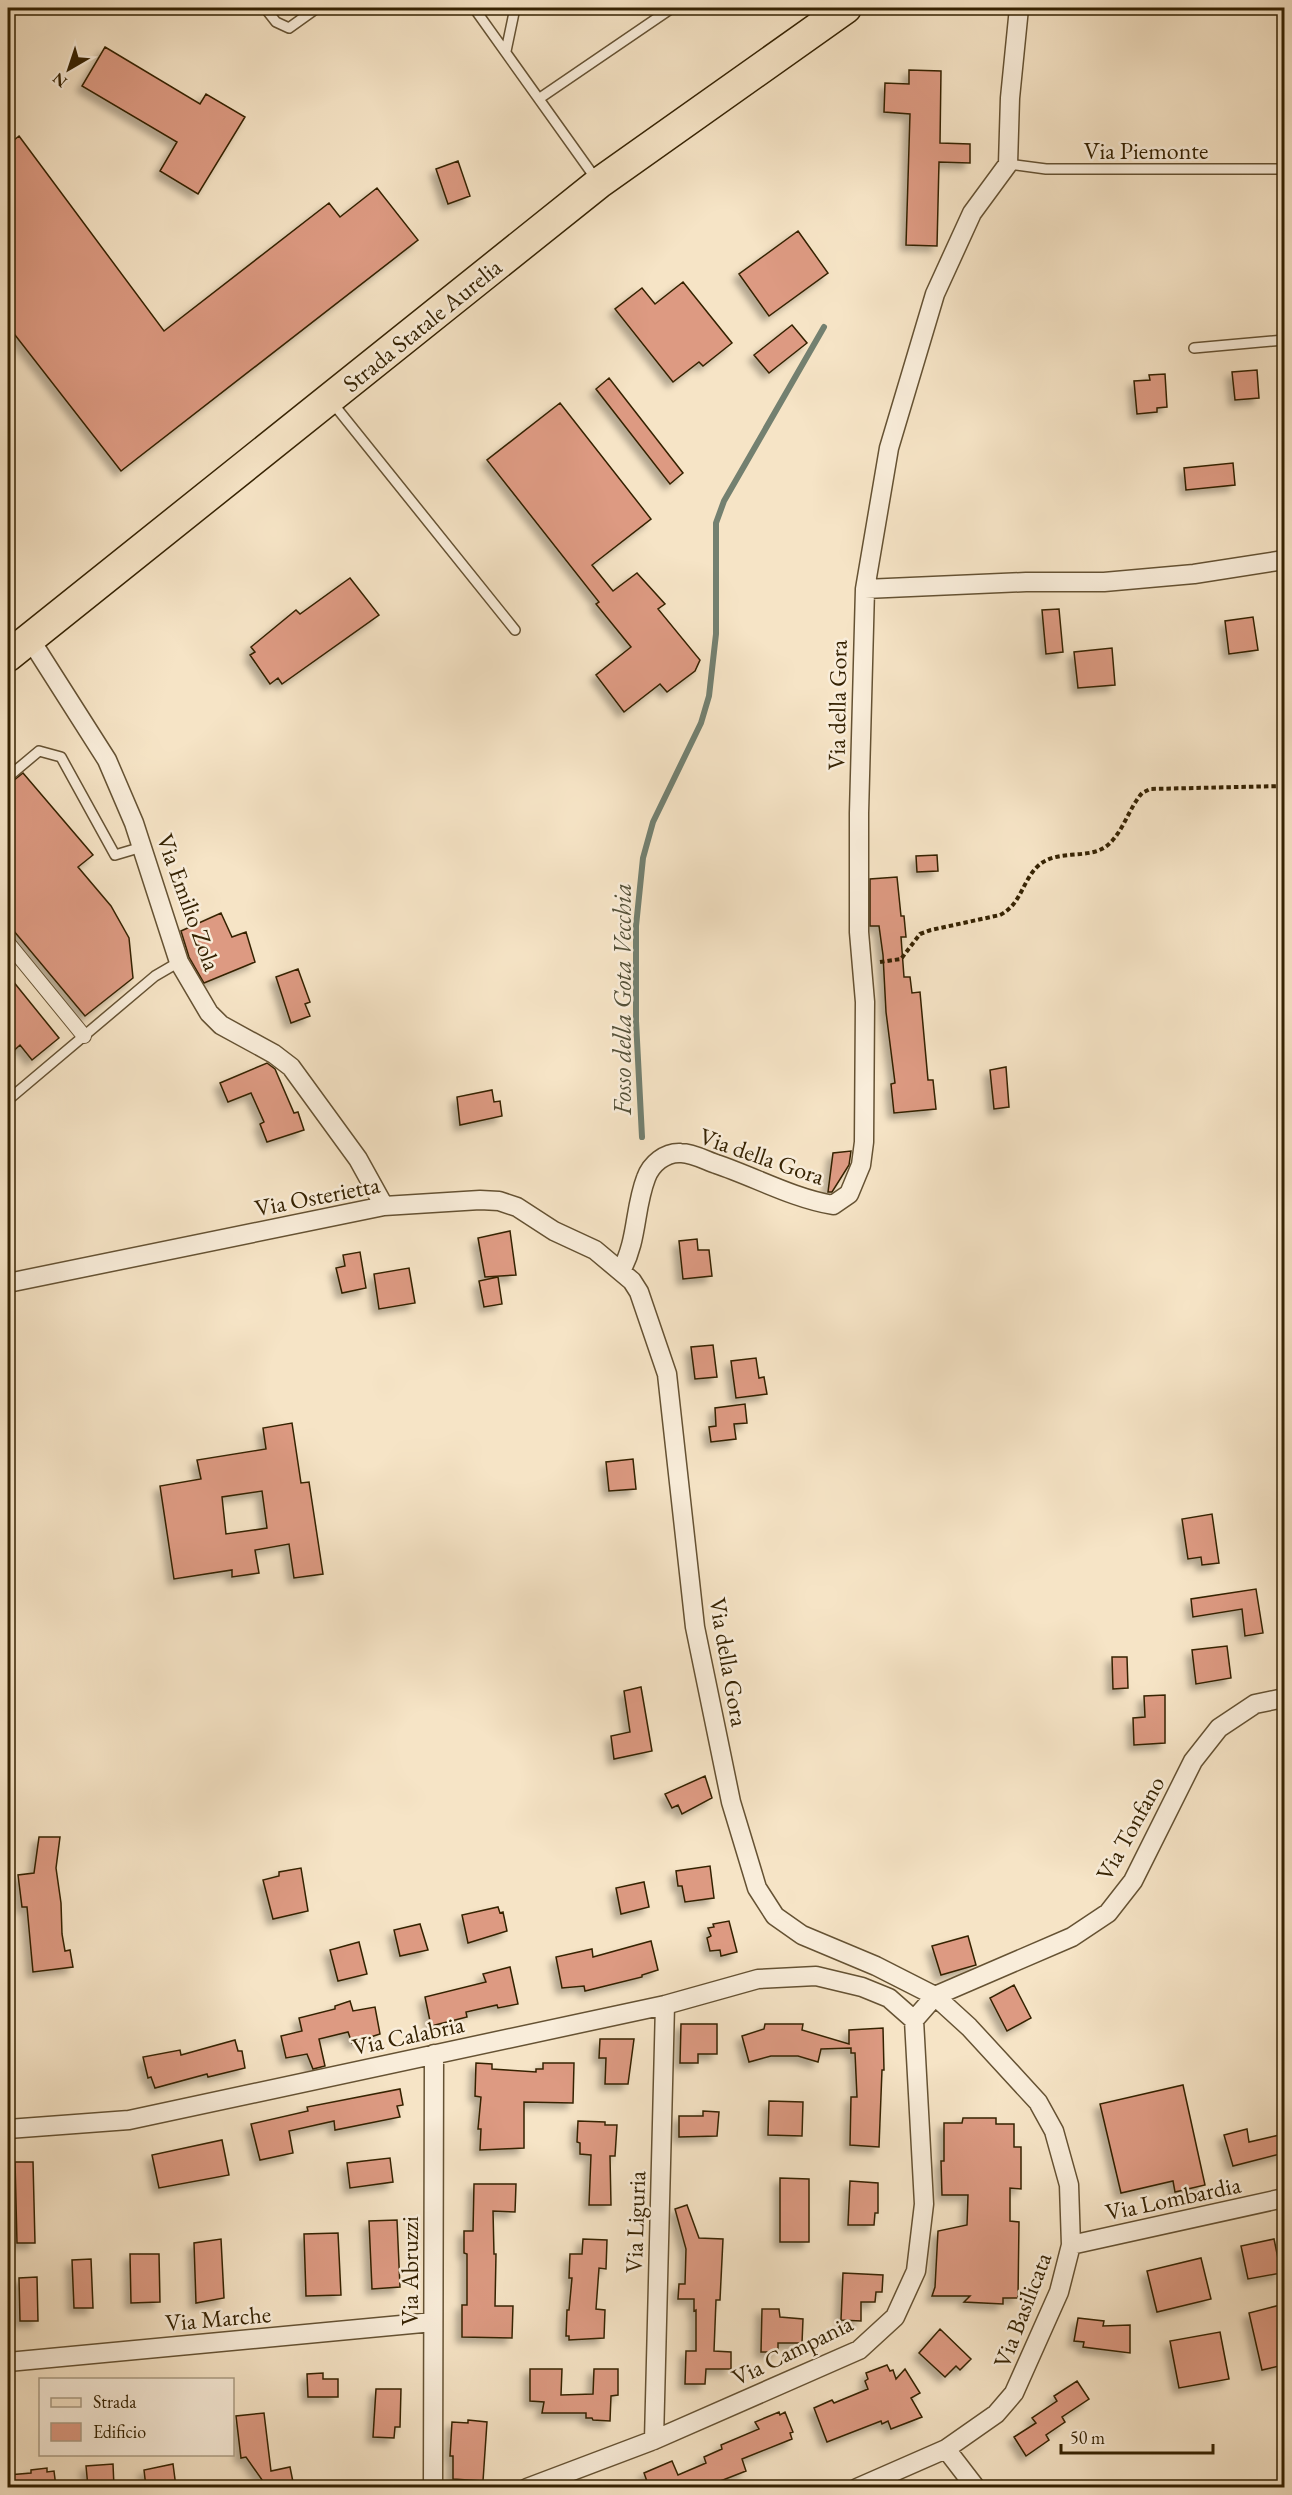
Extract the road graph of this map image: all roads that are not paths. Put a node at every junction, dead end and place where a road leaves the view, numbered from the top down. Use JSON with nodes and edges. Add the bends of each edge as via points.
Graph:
{"nodes":[{"id":1,"x":265,"y":8,"type":"edge"},
{"id":2,"x":318,"y":8,"type":"edge"},
{"id":3,"x":474,"y":8,"type":"edge"},
{"id":4,"x":515,"y":8,"type":"edge"},
{"id":5,"x":672,"y":8,"type":"edge"},
{"id":6,"x":846,"y":8,"type":"edge"},
{"id":7,"x":1019,"y":8,"type":"edge"},
{"id":8,"x":506,"y":51,"type":"junction"},
{"id":9,"x":540,"y":98,"type":"junction"},
{"id":10,"x":1008,"y":164,"type":"junction"},
{"id":11,"x":1284,"y":169,"type":"edge"},
{"id":12,"x":599,"y":183,"type":"junction"},
{"id":13,"x":1284,"y":340,"type":"edge"},
{"id":14,"x":1194,"y":348,"type":"dead end"},
{"id":15,"x":330,"y":399,"type":"junction"},
{"id":16,"x":1284,"y":560,"type":"edge"},
{"id":17,"x":864,"y":589,"type":"junction"},
{"id":18,"x":515,"y":630,"type":"dead end"},
{"id":19,"x":19,"y":648,"type":"edge"},
{"id":20,"x":8,"y":777,"type":"edge"},
{"id":21,"x":142,"y":847,"type":"junction"},
{"id":22,"x":8,"y":943,"type":"edge"},
{"id":23,"x":179,"y":962,"type":"junction"},
{"id":24,"x":84,"y":1036,"type":"junction"},
{"id":25,"x":8,"y":1100,"type":"edge"},
{"id":26,"x":384,"y":1206,"type":"junction"},
{"id":27,"x":621,"y":1271,"type":"junction"},
{"id":28,"x":8,"y":1284,"type":"edge"},
{"id":29,"x":1284,"y":1698,"type":"edge"},
{"id":30,"x":825,"y":1945,"type":"junction"},
{"id":31,"x":816,"y":1976,"type":"junction"},
{"id":32,"x":935,"y":1996,"type":"junction"},
{"id":33,"x":665,"y":2005,"type":"junction"},
{"id":34,"x":914,"y":2020,"type":"junction"},
{"id":35,"x":434,"y":2054,"type":"junction"},
{"id":36,"x":8,"y":2129,"type":"edge"},
{"id":37,"x":1284,"y":2198,"type":"edge"},
{"id":38,"x":1071,"y":2245,"type":"junction"},
{"id":39,"x":433,"y":2322,"type":"junction"},
{"id":40,"x":8,"y":2362,"type":"edge"},
{"id":41,"x":654,"y":2440,"type":"junction"},
{"id":42,"x":946,"y":2449,"type":"junction"},
{"id":43,"x":433,"y":2487,"type":"edge"},
{"id":44,"x":527,"y":2487,"type":"edge"},
{"id":45,"x":856,"y":2487,"type":"edge"},
{"id":46,"x":976,"y":2487,"type":"edge"}],
"edges":[{"from":1,"to":2,"type":"lane","via":[[276,22],[289,28]]},
{"from":3,"to":8,"type":"lane"},
{"from":4,"to":8,"type":"lane"},
{"from":5,"to":9,"type":"lane"},
{"from":6,"to":12,"type":"main road","name":"Strada Statale Aurelia"},
{"from":7,"to":10,"type":"street"},
{"from":8,"to":9,"type":"lane"},
{"from":9,"to":12,"type":"lane"},
{"from":10,"to":11,"type":"lane","name":"Via Piemonte","via":[[1046,169]]},
{"from":10,"to":17,"type":"street","name":"Via della Gora","via":[[972,213],[935,294],[889,448]]},
{"from":12,"to":15,"type":"main road","name":"Strada Statale Aurelia"},
{"from":13,"to":14,"type":"lane"},
{"from":15,"to":18,"type":"lane"},
{"from":15,"to":19,"type":"main road","name":"Strada Statale Aurelia"},
{"from":16,"to":17,"type":"street","via":[[1104,582]]},
{"from":17,"to":27,"type":"street","name":"Via della Gora","via":[[859,746],[859,932],[865,1002],[861,1165],[849,1194],[833,1205],[810,1201],[693,1156],[681,1153],[661,1158],[646,1178],[631,1253]]},
{"from":19,"to":21,"type":"street","name":"Via Emilio Zola","via":[[107,760]]},
{"from":20,"to":21,"type":"lane","via":[[39,751],[61,757],[115,855]]},
{"from":21,"to":23,"type":"street","name":"Via Emilio Zola"},
{"from":22,"to":24,"type":"street"},
{"from":23,"to":24,"type":"lane","via":[[155,976]]},
{"from":23,"to":26,"type":"street","name":"Via Emilio Zola","via":[[209,1013],[221,1025],[291,1067],[358,1159]]},
{"from":24,"to":25,"type":"lane"},
{"from":26,"to":27,"type":"street","name":"Via Osterietta","via":[[500,1201],[595,1250]]},
{"from":26,"to":28,"type":"street","name":"Via Osterietta"},
{"from":27,"to":30,"type":"street","name":"Via della Gora","via":[[639,1292],[667,1374],[695,1627],[731,1802],[757,1888],[776,1916],[802,1935]]},
{"from":29,"to":32,"type":"street","name":"Via Tonfano","via":[[1255,1704],[1219,1728],[1193,1761],[1133,1881],[1108,1913],[1072,1937]]},
{"from":30,"to":31,"type":"street"},
{"from":30,"to":32,"type":"street","name":"Via della Gora"},
{"from":31,"to":33,"type":"street","name":"Via Calabria","via":[[758,1979]]},
{"from":31,"to":34,"type":"street","name":"Via Calabria","via":[[889,1998]]},
{"from":32,"to":34,"type":"street"},
{"from":32,"to":38,"type":"street","name":"Via Basilicata","via":[[988,2045],[1038,2102],[1054,2131],[1066,2169]]},
{"from":33,"to":35,"type":"street","name":"Via Calabria"},
{"from":33,"to":41,"type":"street","name":"Via Liguria"},
{"from":34,"to":41,"type":"street","name":"Via Campania","via":[[924,2204],[916,2271],[895,2317],[859,2350]]},
{"from":35,"to":36,"type":"street","name":"Via Calabria","via":[[129,2120]]},
{"from":35,"to":39,"type":"street","name":"Via Abruzzi"},
{"from":37,"to":38,"type":"street","name":"Via Lombardia"},
{"from":38,"to":42,"type":"street","name":"Via Basilicata","via":[[1059,2292],[1014,2393],[996,2414]]},
{"from":39,"to":40,"type":"street","name":"Via Marche"},
{"from":39,"to":43,"type":"street","name":"Via Abruzzi"},
{"from":41,"to":44,"type":"street","name":"Via Campania"},
{"from":42,"to":45,"type":"street","name":"Via Basilicata"},
{"from":42,"to":46,"type":"street"}]}
